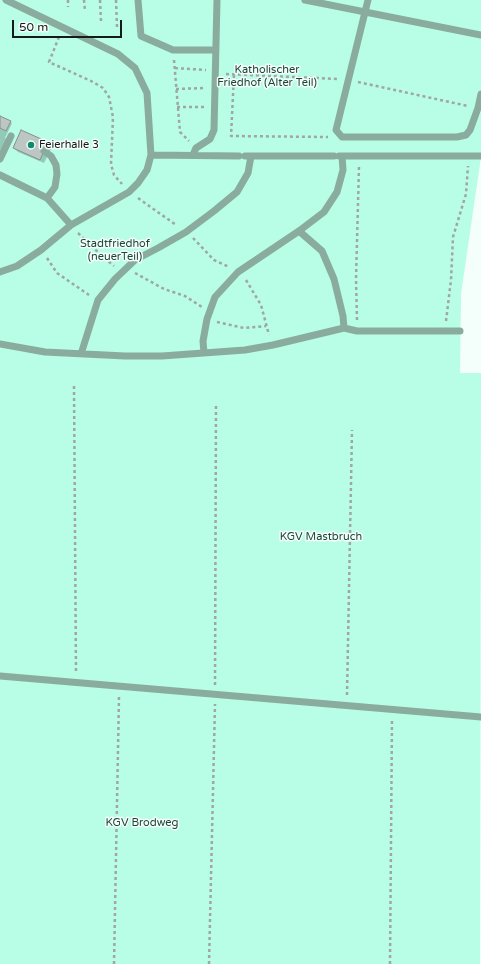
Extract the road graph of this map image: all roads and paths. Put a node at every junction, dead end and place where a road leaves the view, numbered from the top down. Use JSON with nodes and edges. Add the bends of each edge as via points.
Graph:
{"nodes":[{"id":1,"x":6,"y":0,"type":"edge"},
{"id":2,"x":68,"y":0,"type":"edge"},
{"id":3,"x":84,"y":0,"type":"edge"},
{"id":4,"x":100,"y":0,"type":"edge"},
{"id":5,"x":116,"y":0,"type":"edge"},
{"id":6,"x":138,"y":0,"type":"edge"},
{"id":7,"x":217,"y":0,"type":"edge"},
{"id":8,"x":305,"y":0,"type":"edge"},
{"id":9,"x":368,"y":0,"type":"edge"},
{"id":10,"x":68,"y":7,"type":"dead end"},
{"id":11,"x":85,"y":10,"type":"dead end"},
{"id":12,"x":365,"y":12,"type":"junction"},
{"id":13,"x":101,"y":21,"type":"dead end"},
{"id":14,"x":63,"y":27,"type":"junction"},
{"id":15,"x":117,"y":27,"type":"dead end"},
{"id":16,"x":481,"y":35,"type":"edge"},
{"id":17,"x":173,"y":50,"type":"junction"},
{"id":18,"x":216,"y":50,"type":"junction"},
{"id":19,"x":175,"y":68,"type":"junction"},
{"id":20,"x":216,"y":71,"type":"junction"},
{"id":21,"x":234,"y":75,"type":"junction"},
{"id":22,"x":348,"y":80,"type":"junction"},
{"id":23,"x":176,"y":88,"type":"junction"},
{"id":24,"x":216,"y":88,"type":"junction"},
{"id":25,"x":481,"y":94,"type":"edge"},
{"id":26,"x":177,"y":107,"type":"junction"},
{"id":27,"x":215,"y":108,"type":"junction"},
{"id":28,"x":478,"y":108,"type":"junction"},
{"id":29,"x":336,"y":130,"type":"junction"},
{"id":30,"x":11,"y":136,"type":"dead end"},
{"id":31,"x":196,"y":148,"type":"junction"},
{"id":32,"x":44,"y":150,"type":"dead end"},
{"id":33,"x":151,"y":155,"type":"junction"},
{"id":34,"x":193,"y":155,"type":"junction"},
{"id":35,"x":245,"y":156,"type":"junction"},
{"id":36,"x":338,"y":156,"type":"junction"},
{"id":37,"x":359,"y":156,"type":"junction"},
{"id":38,"x":470,"y":156,"type":"junction"},
{"id":39,"x":481,"y":156,"type":"edge"},
{"id":40,"x":0,"y":159,"type":"edge"},
{"id":41,"x":0,"y":175,"type":"edge"},
{"id":42,"x":129,"y":192,"type":"junction"},
{"id":43,"x":47,"y":198,"type":"junction"},
{"id":44,"x":71,"y":225,"type":"junction"},
{"id":45,"x":299,"y":231,"type":"junction"},
{"id":46,"x":186,"y":232,"type":"junction"},
{"id":47,"x":41,"y":250,"type":"junction"},
{"id":48,"x":125,"y":270,"type":"junction"},
{"id":49,"x":0,"y":272,"type":"edge"},
{"id":50,"x":238,"y":272,"type":"junction"},
{"id":51,"x":88,"y":295,"type":"dead end"},
{"id":52,"x":209,"y":312,"type":"junction"},
{"id":53,"x":207,"y":319,"type":"junction"},
{"id":54,"x":266,"y":326,"type":"junction"},
{"id":55,"x":344,"y":328,"type":"junction"},
{"id":56,"x":357,"y":331,"type":"junction"},
{"id":57,"x":444,"y":331,"type":"junction"},
{"id":58,"x":460,"y":331,"type":"dead end"},
{"id":59,"x":0,"y":344,"type":"edge"},
{"id":60,"x":273,"y":345,"type":"junction"},
{"id":61,"x":204,"y":353,"type":"junction"},
{"id":62,"x":80,"y":354,"type":"junction"},
{"id":63,"x":74,"y":386,"type":"dead end"},
{"id":64,"x":352,"y":430,"type":"dead end"},
{"id":65,"x":0,"y":676,"type":"edge"},
{"id":66,"x":76,"y":682,"type":"junction"},
{"id":67,"x":119,"y":686,"type":"junction"},
{"id":68,"x":347,"y":705,"type":"junction"},
{"id":69,"x":392,"y":709,"type":"junction"},
{"id":70,"x":481,"y":717,"type":"edge"},
{"id":71,"x":114,"y":964,"type":"edge"},
{"id":72,"x":390,"y":964,"type":"edge"}],
"edges":[{"from":1,"to":14,"type":"lane"},
{"from":2,"to":10,"type":"path"},
{"from":3,"to":11,"type":"path"},
{"from":4,"to":13,"type":"path"},
{"from":5,"to":15,"type":"path"},
{"from":6,"to":17,"type":"lane","via":[[141,36]]},
{"from":7,"to":18,"type":"lane"},
{"from":8,"to":12,"type":"lane"},
{"from":9,"to":12,"type":"lane"},
{"from":12,"to":16,"type":"lane"},
{"from":12,"to":22,"type":"lane"},
{"from":14,"to":33,"type":"lane","via":[[118,54],[135,68],[147,93]]},
{"from":14,"to":42,"type":"path","via":[[49,62],[93,82],[103,88],[109,97],[113,117],[111,164],[114,175]]},
{"from":17,"to":18,"type":"lane"},
{"from":17,"to":19,"type":"path"},
{"from":18,"to":20,"type":"lane"},
{"from":19,"to":20,"type":"path"},
{"from":19,"to":23,"type":"path"},
{"from":20,"to":21,"type":"path"},
{"from":20,"to":24,"type":"lane"},
{"from":21,"to":22,"type":"path"},
{"from":21,"to":29,"type":"path","via":[[231,136],[328,137]]},
{"from":22,"to":28,"type":"path"},
{"from":22,"to":29,"type":"lane"},
{"from":23,"to":24,"type":"path"},
{"from":23,"to":26,"type":"path"},
{"from":24,"to":27,"type":"lane"},
{"from":25,"to":28,"type":"lane"},
{"from":26,"to":27,"type":"path"},
{"from":26,"to":31,"type":"path","via":[[180,132]]},
{"from":27,"to":31,"type":"lane","via":[[214,130],[210,140]]},
{"from":28,"to":29,"type":"lane","via":[[470,130],[466,135],[457,137],[342,137]]},
{"from":30,"to":40,"type":"lane"},
{"from":31,"to":34,"type":"lane"},
{"from":32,"to":43,"type":"lane","via":[[56,165],[57,174],[55,187]]},
{"from":33,"to":34,"type":"lane"},
{"from":33,"to":42,"type":"lane","via":[[147,170]]},
{"from":34,"to":35,"type":"lane"},
{"from":35,"to":36,"type":"lane"},
{"from":35,"to":46,"type":"lane","via":[[248,173],[238,192]]},
{"from":36,"to":37,"type":"lane"},
{"from":36,"to":45,"type":"lane","via":[[343,170],[337,192],[324,212]]},
{"from":37,"to":38,"type":"lane"},
{"from":37,"to":56,"type":"path"},
{"from":38,"to":39,"type":"lane"},
{"from":38,"to":57,"type":"path","via":[[466,194],[453,237],[451,280]]},
{"from":41,"to":43,"type":"lane"},
{"from":42,"to":44,"type":"lane"},
{"from":42,"to":46,"type":"path"},
{"from":43,"to":44,"type":"lane"},
{"from":44,"to":47,"type":"lane"},
{"from":44,"to":48,"type":"path","via":[[103,257]]},
{"from":45,"to":50,"type":"lane"},
{"from":45,"to":55,"type":"lane","via":[[322,251],[334,280]]},
{"from":46,"to":48,"type":"lane","via":[[135,260]]},
{"from":46,"to":50,"type":"path","via":[[214,260]]},
{"from":47,"to":49,"type":"lane","via":[[17,266]]},
{"from":47,"to":51,"type":"path","via":[[57,273]]},
{"from":48,"to":52,"type":"path","via":[[185,296]]},
{"from":48,"to":62,"type":"lane","via":[[98,300]]},
{"from":50,"to":52,"type":"lane","via":[[215,297]]},
{"from":50,"to":54,"type":"path","via":[[248,282],[261,305]]},
{"from":52,"to":53,"type":"lane"},
{"from":53,"to":54,"type":"path","via":[[244,328]]},
{"from":53,"to":61,"type":"lane","via":[[203,341]]},
{"from":54,"to":60,"type":"path"},
{"from":55,"to":56,"type":"lane"},
{"from":55,"to":60,"type":"lane"},
{"from":56,"to":57,"type":"lane"},
{"from":57,"to":58,"type":"lane"},
{"from":59,"to":62,"type":"lane","via":[[45,352]]},
{"from":60,"to":61,"type":"lane"},
{"from":61,"to":62,"type":"lane","via":[[125,356]]},
{"from":63,"to":66,"type":"path"},
{"from":64,"to":68,"type":"path"},
{"from":65,"to":66,"type":"lane"},
{"from":66,"to":67,"type":"lane"},
{"from":67,"to":68,"type":"lane"},
{"from":67,"to":71,"type":"path"},
{"from":68,"to":69,"type":"lane"},
{"from":69,"to":70,"type":"lane"},
{"from":69,"to":72,"type":"path"}]}
